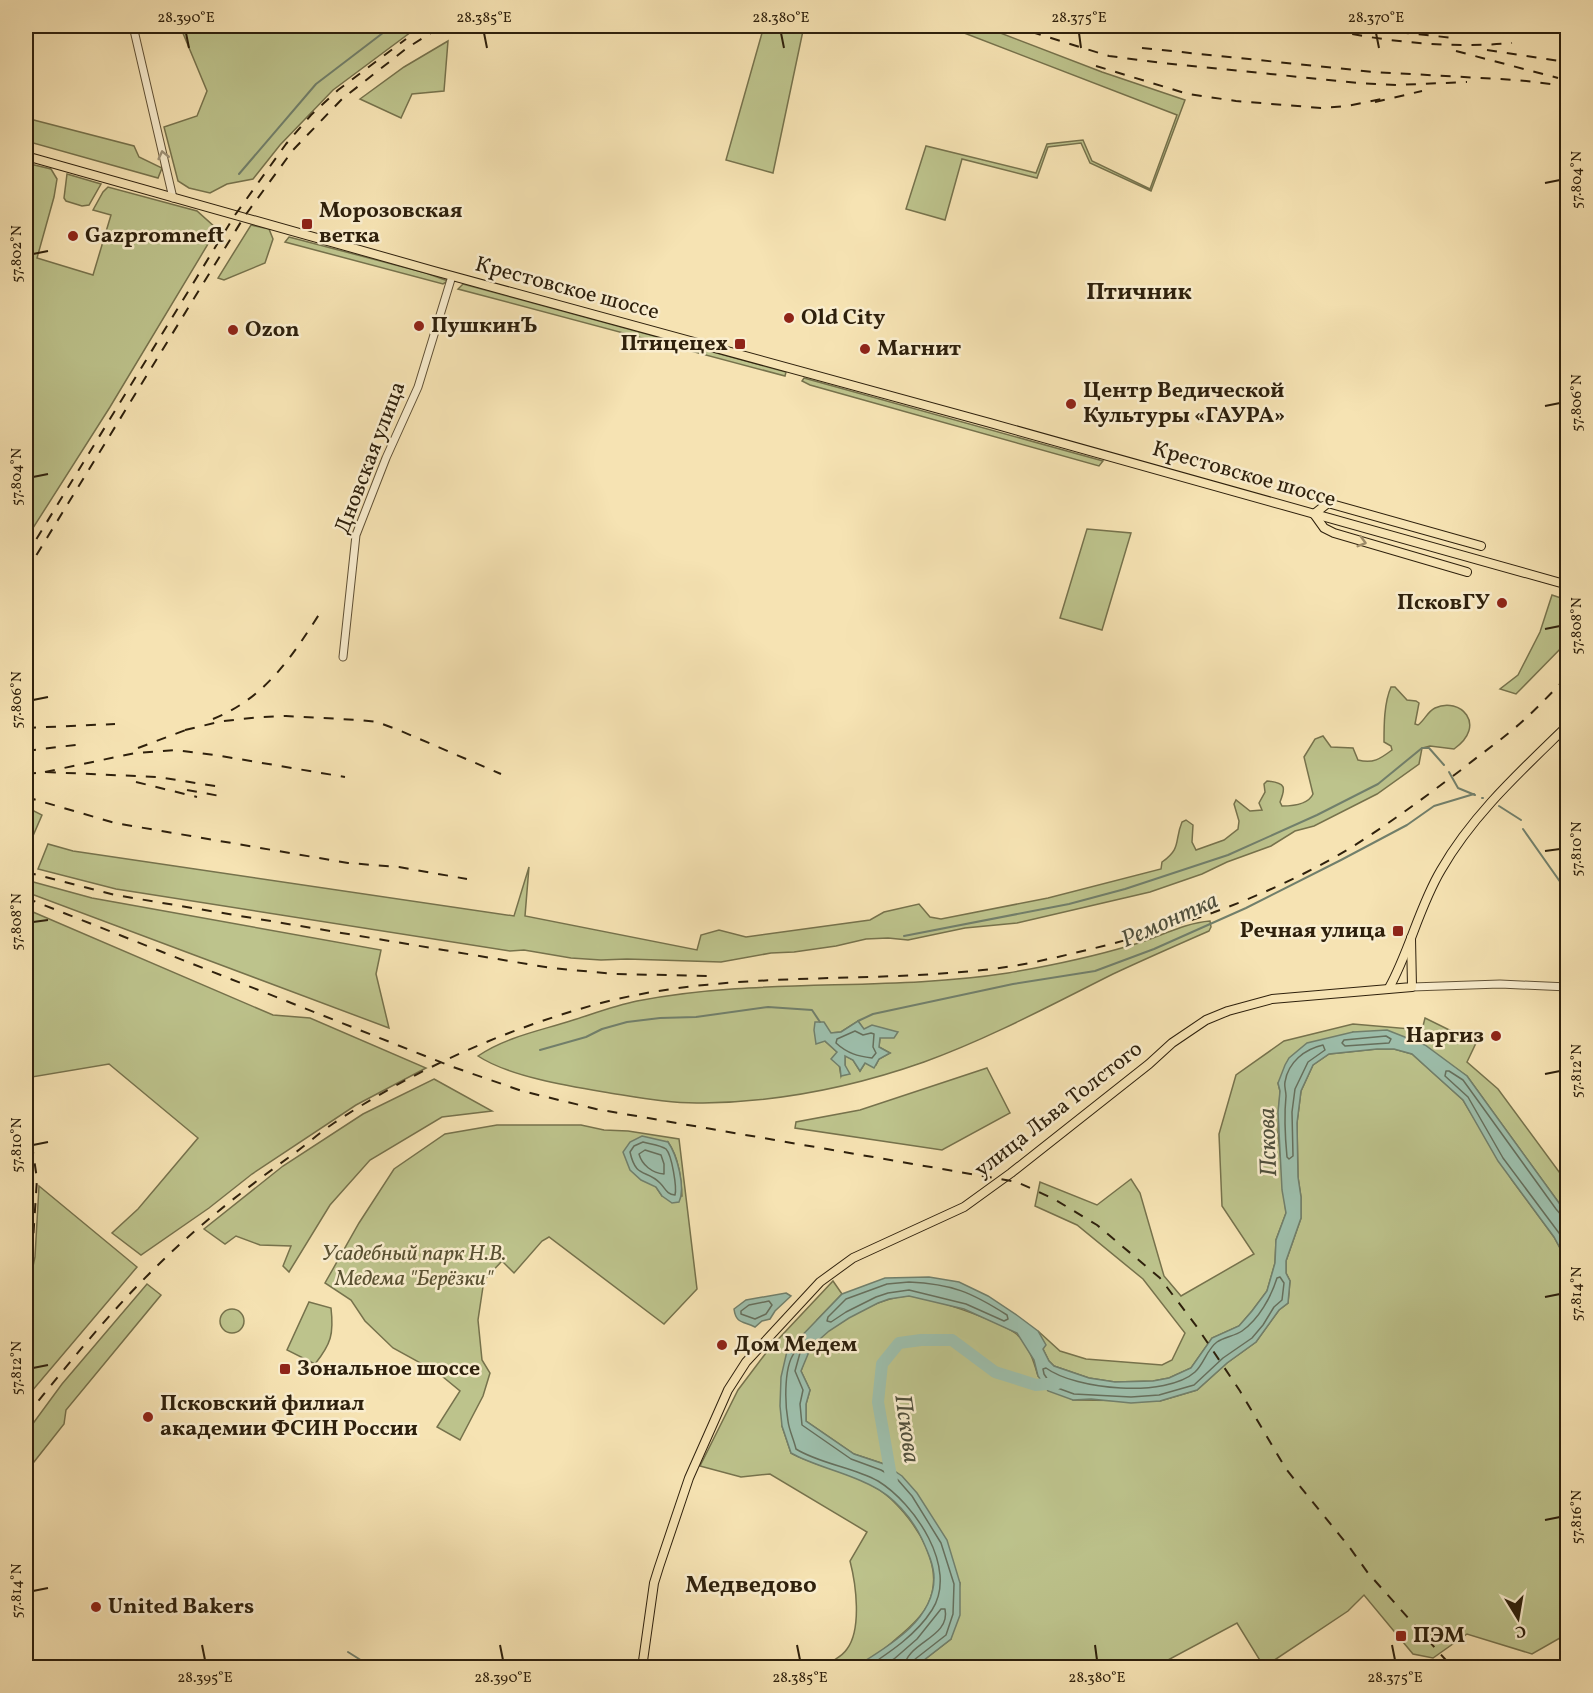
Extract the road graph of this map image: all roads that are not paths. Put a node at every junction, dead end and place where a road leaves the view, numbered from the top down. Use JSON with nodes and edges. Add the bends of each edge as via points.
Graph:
{"nodes":[{"id":1,"x":133,"y":26,"type":"edge"},
{"id":2,"x":26,"y":156,"type":"edge"},
{"id":3,"x":174,"y":198,"type":"junction"},
{"id":4,"x":452,"y":276,"type":"junction"},
{"id":5,"x":1314,"y":514,"type":"junction"},
{"id":6,"x":1481,"y":546,"type":"dead end"},
{"id":7,"x":1467,"y":572,"type":"dead end"},
{"id":8,"x":1568,"y":585,"type":"edge"},
{"id":9,"x":343,"y":657,"type":"dead end"},
{"id":10,"x":1568,"y":724,"type":"edge"},
{"id":11,"x":1411,"y":938,"type":"junction"},
{"id":12,"x":1389,"y":987,"type":"junction"},
{"id":13,"x":1412,"y":987,"type":"junction"},
{"id":14,"x":1568,"y":987,"type":"edge"},
{"id":15,"x":642,"y":1668,"type":"edge"}],
"edges":[{"from":3,"to":1,"type":"street","one_way":true},
{"from":2,"to":3,"type":"main road","name":"Крестовское шоссе"},
{"from":3,"to":4,"type":"main road","name":"Крестовское шоссе"},
{"from":4,"to":5,"type":"main road","name":"Крестовское шоссе"},
{"from":4,"to":9,"type":"street","name":"Дновская улица","via":[[418,387],[356,535]]},
{"from":5,"to":6,"type":"main road","via":[[1328,503]]},
{"from":5,"to":7,"type":"main road","one_way":true,"via":[[1334,534]]},
{"from":5,"to":8,"type":"main road","name":"Крестовское шоссе"},
{"from":10,"to":11,"type":"main road","via":[[1507,784],[1468,830],[1428,894]]},
{"from":11,"to":12,"type":"main road"},
{"from":11,"to":13,"type":"main road"},
{"from":12,"to":13,"type":"main road","name":"улица Льва Толстого"},
{"from":12,"to":15,"type":"main road","name":"улица Льва Толстого","via":[[1272,999],[1206,1020],[964,1207],[853,1257],[831,1273],[778,1325],[728,1390],[689,1478],[654,1582]]},
{"from":13,"to":14,"type":"street","name":"улица Льва Толстого"}]}
